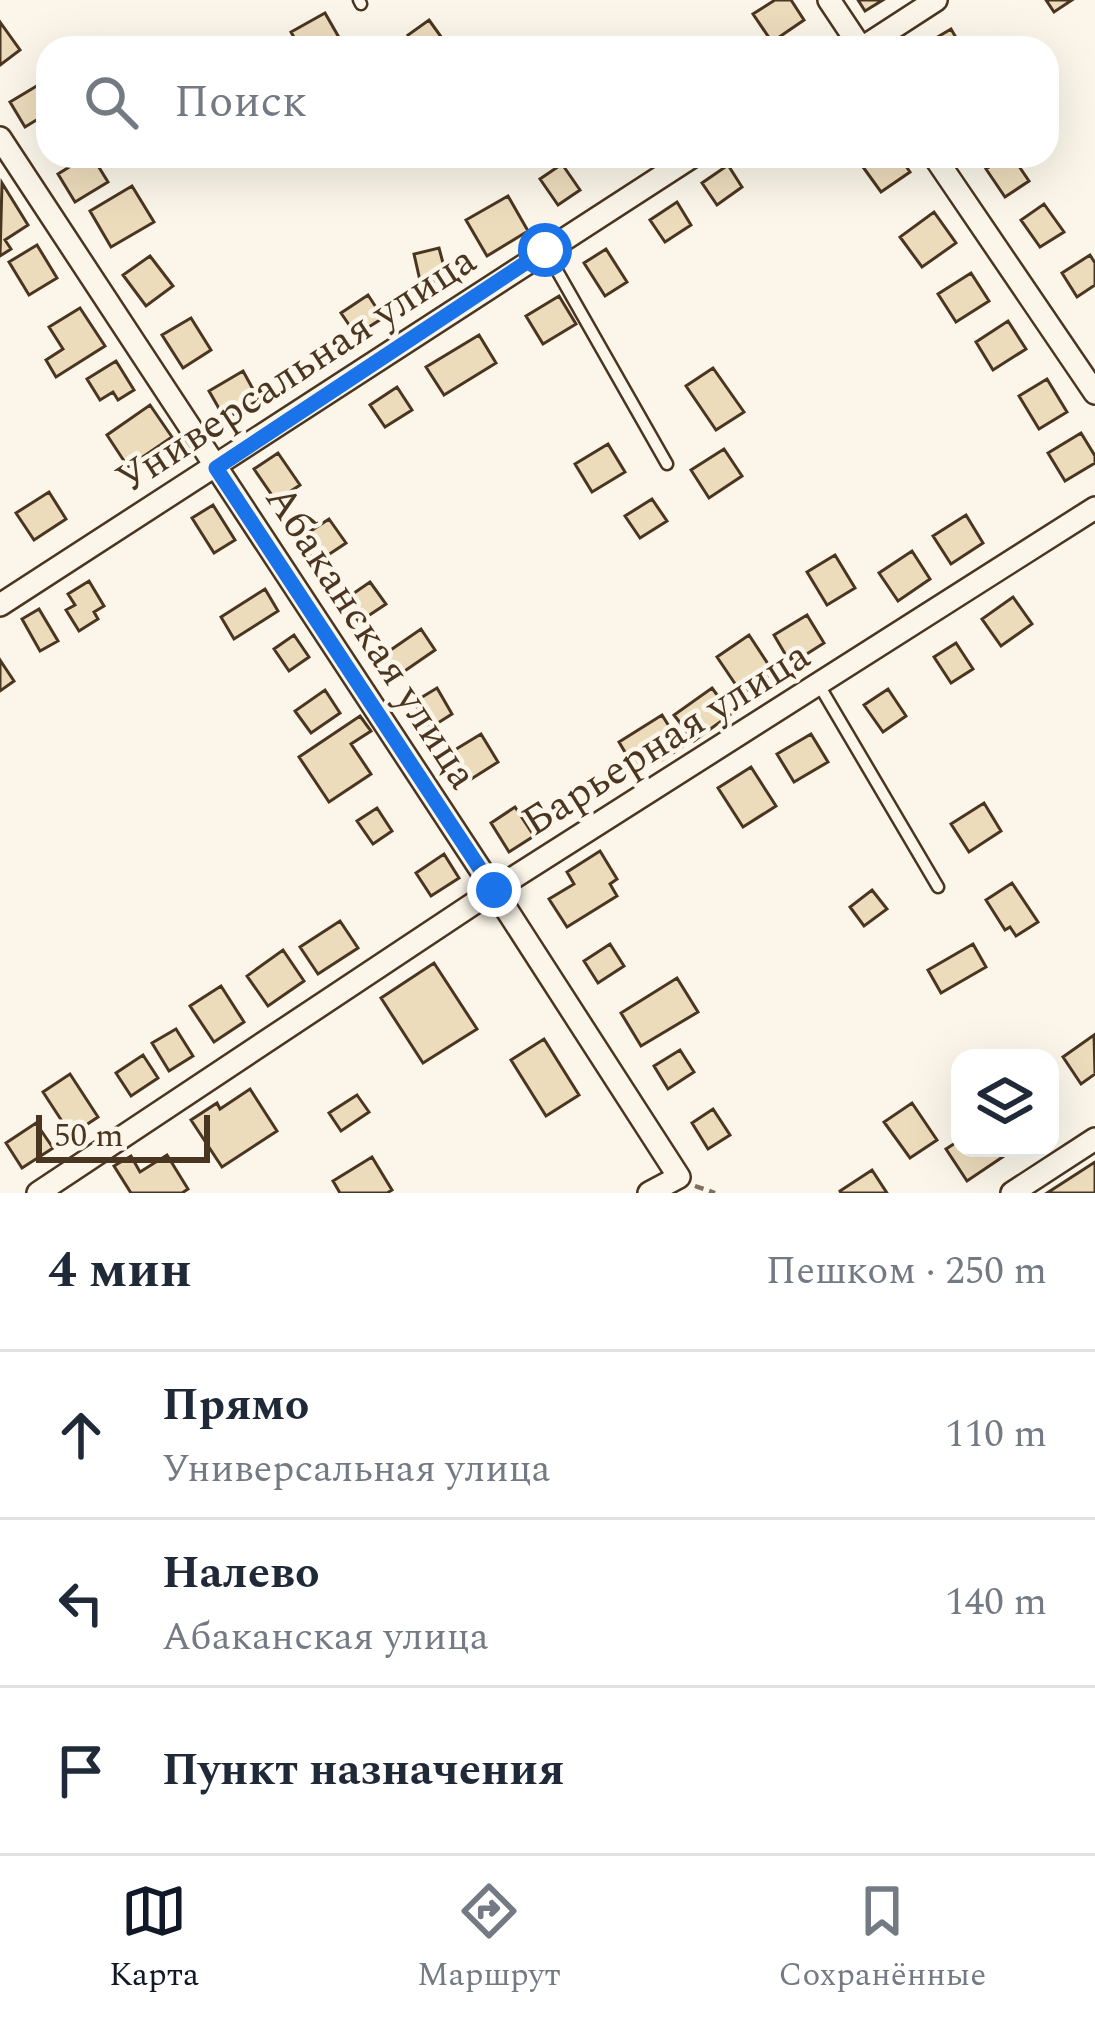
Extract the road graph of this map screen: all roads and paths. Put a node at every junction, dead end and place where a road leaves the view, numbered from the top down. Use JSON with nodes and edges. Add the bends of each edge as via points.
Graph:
{"nodes":[{"id":1,"x":829,"y":0,"type":"edge"},
{"id":2,"x":936,"y":0,"type":"edge"},
{"id":3,"x":854,"y":36,"type":"edge"},
{"id":4,"x":880,"y":36,"type":"edge"},
{"id":5,"x":0,"y":138,"type":"edge"},
{"id":6,"x":674,"y":168,"type":"edge"},
{"id":7,"x":942,"y":168,"type":"edge"},
{"id":8,"x":545,"y":250,"type":"junction"},
{"id":9,"x":1095,"y":393,"type":"edge"},
{"id":10,"x":668,"y":464,"type":"dead end"},
{"id":11,"x":216,"y":468,"type":"junction"},
{"id":12,"x":1095,"y":508,"type":"edge"},
{"id":13,"x":0,"y":605,"type":"edge"},
{"id":14,"x":819,"y":686,"type":"junction"},
{"id":15,"x":938,"y":887,"type":"dead end"},
{"id":16,"x":494,"y":890,"type":"junction"},
{"id":17,"x":1095,"y":1139,"type":"edge"},
{"id":18,"x":38,"y":1193,"type":"edge"},
{"id":19,"x":650,"y":1193,"type":"edge"},
{"id":20,"x":1012,"y":1193,"type":"edge"}],
"edges":[{"from":1,"to":3,"type":"street"},
{"from":2,"to":4,"type":"street"},
{"from":5,"to":11,"type":"street","name":"Абаканская улица"},
{"from":6,"to":8,"type":"street","name":"Универсальная улица"},
{"from":7,"to":9,"type":"street"},
{"from":8,"to":10,"type":"lane"},
{"from":8,"to":11,"type":"street","name":"Универсальная улица"},
{"from":11,"to":13,"type":"street","name":"Универсальная улица"},
{"from":11,"to":16,"type":"street","name":"Абаканская улица"},
{"from":12,"to":14,"type":"street","name":"Барьерная улица"},
{"from":14,"to":15,"type":"lane"},
{"from":14,"to":16,"type":"street","name":"Барьерная улица"},
{"from":16,"to":18,"type":"street","name":"Барьерная улица"},
{"from":16,"to":19,"type":"street","name":"Абаканская улица","via":[[679,1177]]},
{"from":17,"to":20,"type":"street"}]}
